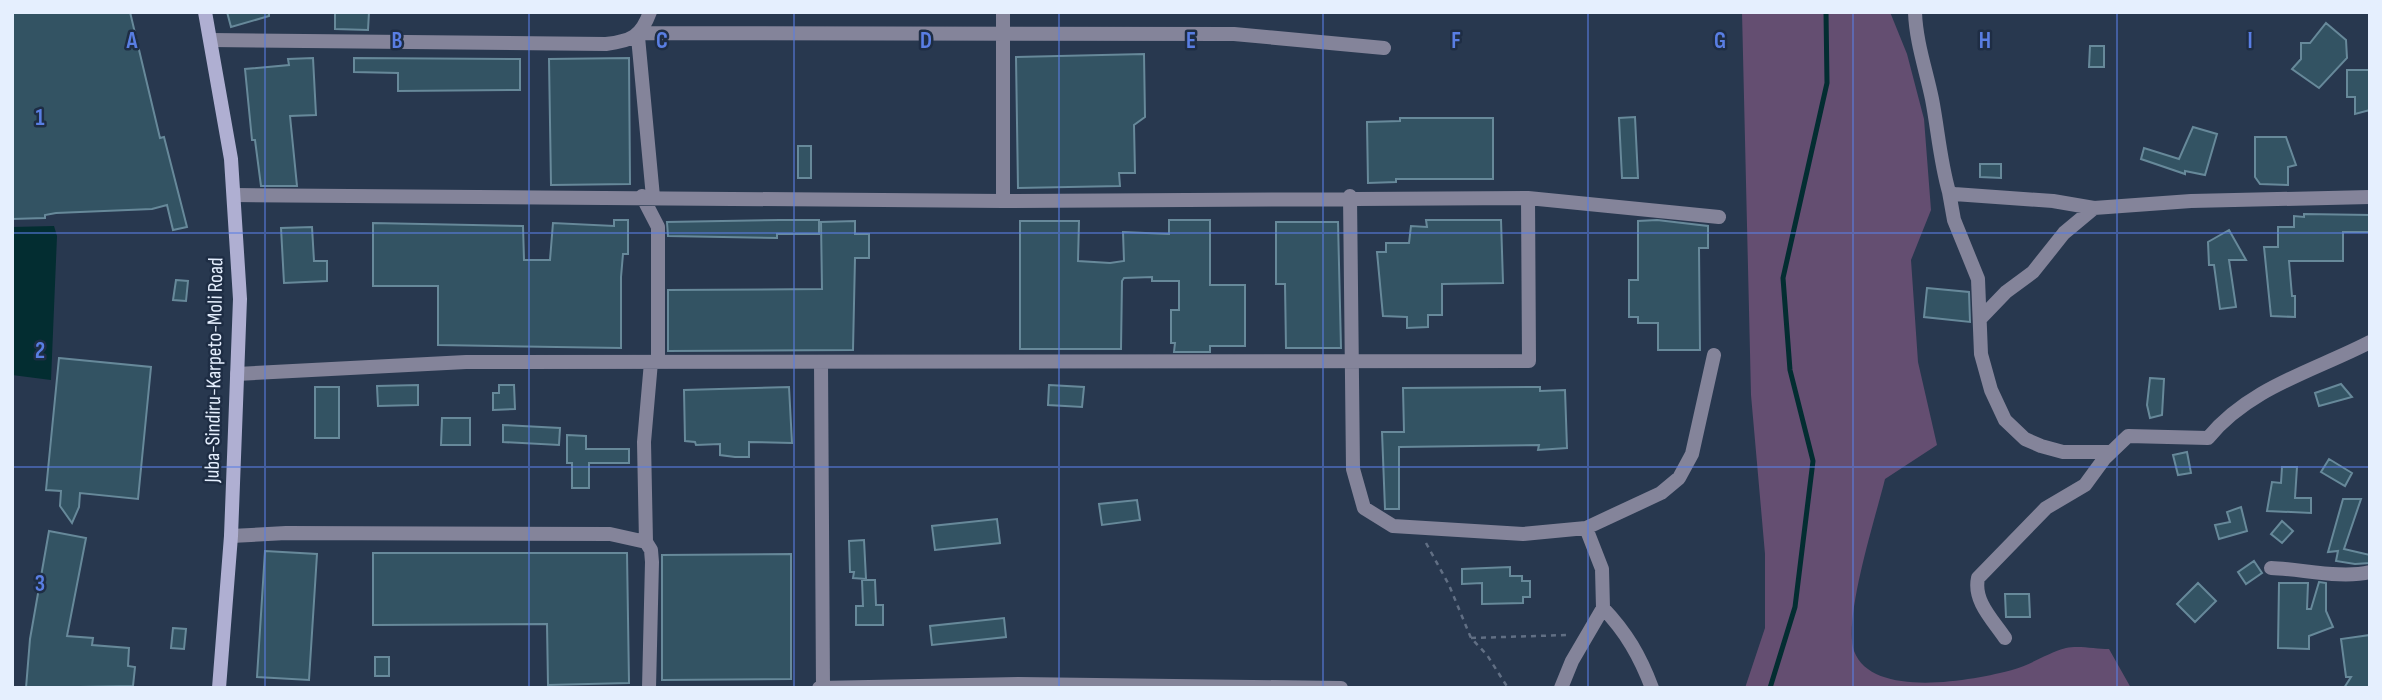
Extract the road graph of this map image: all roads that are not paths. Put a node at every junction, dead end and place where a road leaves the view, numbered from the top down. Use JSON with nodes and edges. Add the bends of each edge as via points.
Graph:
{"nodes":[{"id":1,"x":205,"y":12,"type":"edge"},
{"id":2,"x":650,"y":12,"type":"edge"},
{"id":3,"x":1003,"y":12,"type":"edge"},
{"id":4,"x":1915,"y":12,"type":"edge"},
{"id":5,"x":1003,"y":34,"type":"junction"},
{"id":6,"x":639,"y":35,"type":"junction"},
{"id":7,"x":211,"y":40,"type":"junction"},
{"id":8,"x":1384,"y":48,"type":"dead end"},
{"id":9,"x":1949,"y":191,"type":"junction"},
{"id":10,"x":234,"y":195,"type":"junction"},
{"id":11,"x":647,"y":196,"type":"junction"},
{"id":12,"x":1350,"y":196,"type":"dead end"},
{"id":13,"x":2370,"y":197,"type":"edge"},
{"id":14,"x":1528,"y":198,"type":"junction"},
{"id":15,"x":1003,"y":201,"type":"junction"},
{"id":16,"x":2094,"y":208,"type":"junction"},
{"id":17,"x":1719,"y":217,"type":"dead end"},
{"id":18,"x":1981,"y":318,"type":"junction"},
{"id":19,"x":2370,"y":342,"type":"edge"},
{"id":20,"x":1714,"y":355,"type":"dead end"},
{"id":21,"x":654,"y":362,"type":"junction"},
{"id":22,"x":821,"y":362,"type":"junction"},
{"id":23,"x":237,"y":374,"type":"junction"},
{"id":24,"x":2109,"y":452,"type":"junction"},
{"id":25,"x":1586,"y":528,"type":"junction"},
{"id":26,"x":231,"y":536,"type":"junction"},
{"id":27,"x":646,"y":542,"type":"junction"},
{"id":28,"x":2271,"y":568,"type":"dead end"},
{"id":29,"x":2370,"y":572,"type":"edge"},
{"id":30,"x":1603,"y":608,"type":"junction"},
{"id":31,"x":2006,"y":638,"type":"dead end"},
{"id":32,"x":1019,"y":686,"type":"edge"},
{"id":33,"x":219,"y":688,"type":"edge"},
{"id":34,"x":649,"y":688,"type":"edge"},
{"id":35,"x":821,"y":688,"type":"edge"},
{"id":36,"x":1341,"y":688,"type":"edge"},
{"id":37,"x":1561,"y":688,"type":"edge"},
{"id":38,"x":1652,"y":688,"type":"edge"}],
"edges":[{"from":1,"to":7,"type":"main road","name":"Juba-Sindiru-Karpeto-Moli Road"},
{"from":2,"to":6,"type":"street"},
{"from":3,"to":5,"type":"street"},
{"from":4,"to":9,"type":"street"},
{"from":5,"to":6,"type":"street"},
{"from":5,"to":8,"type":"street","via":[[1234,34]]},
{"from":5,"to":15,"type":"street"},
{"from":6,"to":7,"type":"street","via":[[606,44]]},
{"from":6,"to":11,"type":"street"},
{"from":7,"to":10,"type":"main road","name":"Juba-Sindiru-Karpeto-Moli Road"},
{"from":9,"to":16,"type":"street","via":[[1968,197],[2020,198]]},
{"from":9,"to":18,"type":"street","via":[[1954,220],[1978,279]]},
{"from":10,"to":11,"type":"street"},
{"from":10,"to":23,"type":"main road","name":"Juba-Sindiru-Karpeto-Moli Road","via":[[240,299]]},
{"from":11,"to":15,"type":"street"},
{"from":11,"to":21,"type":"street","via":[[658,227]]},
{"from":12,"to":25,"type":"street","via":[[1353,469],[1364,508],[1393,526],[1523,534]]},
{"from":13,"to":16,"type":"street"},
{"from":14,"to":15,"type":"street"},
{"from":14,"to":17,"type":"street"},
{"from":14,"to":22,"type":"street","via":[[1528,361]]},
{"from":16,"to":18,"type":"street"},
{"from":18,"to":24,"type":"street","via":[[1981,354],[2005,420],[2025,439],[2041,446],[2063,452]]},
{"from":19,"to":24,"type":"street","via":[[2287,379],[2227,415],[2208,438],[2128,436]]},
{"from":20,"to":25,"type":"street","via":[[1692,454],[1679,478],[1661,493]]},
{"from":21,"to":22,"type":"street"},
{"from":21,"to":23,"type":"street","via":[[466,362]]},
{"from":21,"to":27,"type":"street","via":[[644,442]]},
{"from":22,"to":35,"type":"street"},
{"from":23,"to":26,"type":"main road","name":"Juba-Sindiru-Karpeto-Moli Road"},
{"from":24,"to":31,"type":"street","via":[[2085,485],[2046,508],[1978,578],[1975,589],[1983,607]]},
{"from":25,"to":30,"type":"street","via":[[1602,569]]},
{"from":26,"to":27,"type":"street","via":[[610,534]]},
{"from":26,"to":33,"type":"main road","name":"Juba-Sindiru-Karpeto-Moli Road"},
{"from":27,"to":34,"type":"street","via":[[652,562]]},
{"from":28,"to":29,"type":"street","via":[[2351,576]]},
{"from":30,"to":37,"type":"street"},
{"from":30,"to":38,"type":"street","via":[[1641,658]]},
{"from":32,"to":35,"type":"street"},
{"from":32,"to":36,"type":"street"}]}
